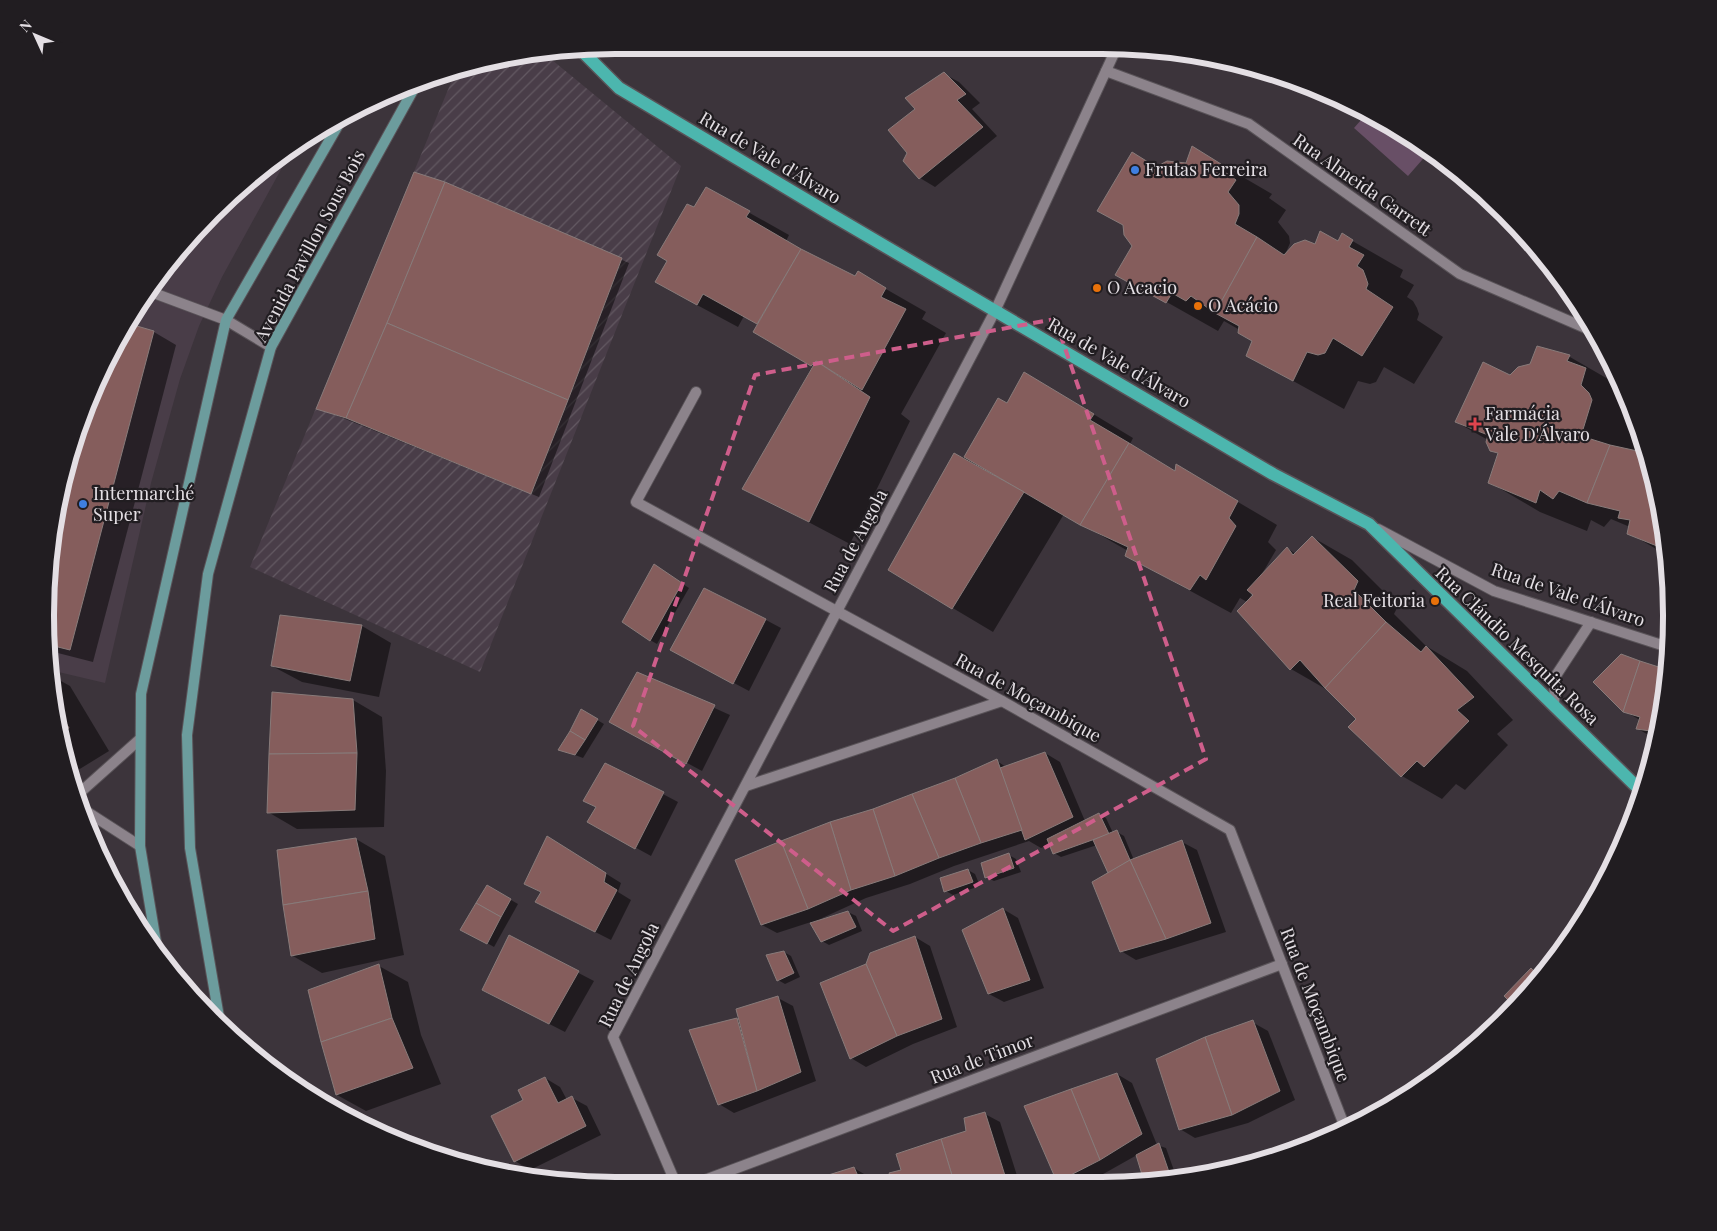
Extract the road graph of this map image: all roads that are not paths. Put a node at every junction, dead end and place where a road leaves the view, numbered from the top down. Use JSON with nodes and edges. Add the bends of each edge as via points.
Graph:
{"nodes":[{"id":1,"x":1113,"y":54,"type":"edge"},
{"id":2,"x":586,"y":55,"type":"edge"},
{"id":3,"x":1106,"y":72,"type":"junction"},
{"id":4,"x":413,"y":93,"type":"edge"},
{"id":5,"x":336,"y":128,"type":"edge"},
{"id":6,"x":155,"y":294,"type":"edge"},
{"id":7,"x":995,"y":311,"type":"junction"},
{"id":8,"x":226,"y":320,"type":"junction"},
{"id":9,"x":1583,"y":327,"type":"edge"},
{"id":10,"x":271,"y":347,"type":"junction"},
{"id":11,"x":696,"y":392,"type":"dead end"},
{"id":12,"x":1368,"y":524,"type":"junction"},
{"id":13,"x":837,"y":612,"type":"junction"},
{"id":14,"x":1591,"y":622,"type":"junction"},
{"id":15,"x":1662,"y":645,"type":"edge"},
{"id":16,"x":1002,"y":701,"type":"junction"},
{"id":17,"x":1554,"y":706,"type":"junction"},
{"id":18,"x":140,"y":739,"type":"junction"},
{"id":19,"x":746,"y":786,"type":"junction"},
{"id":20,"x":1636,"y":786,"type":"edge"},
{"id":21,"x":82,"y":791,"type":"edge"},
{"id":22,"x":91,"y":814,"type":"edge"},
{"id":23,"x":140,"y":846,"type":"junction"},
{"id":24,"x":155,"y":938,"type":"edge"},
{"id":25,"x":1282,"y":964,"type":"junction"},
{"id":26,"x":219,"y":1013,"type":"edge"},
{"id":27,"x":1343,"y":1122,"type":"edge"},
{"id":28,"x":673,"y":1177,"type":"edge"},
{"id":29,"x":713,"y":1177,"type":"edge"}],
"edges":[{"from":1,"to":3,"type":"street","name":"Rua de Angola"},
{"from":2,"to":7,"type":"main road","name":"Rua de Vale d'Álvaro","via":[[620,88]]},
{"from":3,"to":7,"type":"street","name":"Rua de Angola"},
{"from":3,"to":9,"type":"street","name":"Rua Almeida Garrett","via":[[1249,124],[1460,274]]},
{"from":4,"to":10,"type":"street","name":"Avenida Pavillon Sous Bois"},
{"from":5,"to":8,"type":"street","name":"Avenida Pavillon Sous Bois"},
{"from":6,"to":8,"type":"street"},
{"from":7,"to":12,"type":"main road","name":"Rua de Vale d'Álvaro","via":[[1273,474]]},
{"from":7,"to":13,"type":"street","name":"Rua de Angola"},
{"from":8,"to":10,"type":"street"},
{"from":8,"to":18,"type":"street","name":"Avenida Pavillon Sous Bois","via":[[141,694]]},
{"from":10,"to":26,"type":"street","name":"Avenida Pavillon Sous Bois","via":[[208,574],[187,735],[190,848]]},
{"from":11,"to":13,"type":"street","name":"Rua de Moçambique","via":[[636,502]]},
{"from":12,"to":14,"type":"street","name":"Rua de Vale d'Álvaro","via":[[1494,591]]},
{"from":12,"to":17,"type":"main road","name":"Rua Cláudio Mesquita Rosa"},
{"from":13,"to":16,"type":"street","name":"Rua de Moçambique"},
{"from":13,"to":19,"type":"street","name":"Rua de Angola"},
{"from":14,"to":15,"type":"street","name":"Rua de Vale d'Álvaro"},
{"from":14,"to":17,"type":"street","via":[[1555,677]]},
{"from":16,"to":19,"type":"street"},
{"from":16,"to":25,"type":"street","name":"Rua de Moçambique","via":[[1230,830]]},
{"from":17,"to":20,"type":"main road","name":"Rua Cláudio Mesquita Rosa"},
{"from":18,"to":21,"type":"street"},
{"from":18,"to":23,"type":"street","name":"Avenida Pavillon Sous Bois"},
{"from":19,"to":28,"type":"street","name":"Rua de Angola","via":[[613,1037]]},
{"from":22,"to":23,"type":"street"},
{"from":23,"to":24,"type":"street","name":"Avenida Pavillon Sous Bois"},
{"from":25,"to":27,"type":"street","name":"Rua de Moçambique"},
{"from":25,"to":29,"type":"street","name":"Rua de Timor"}]}
